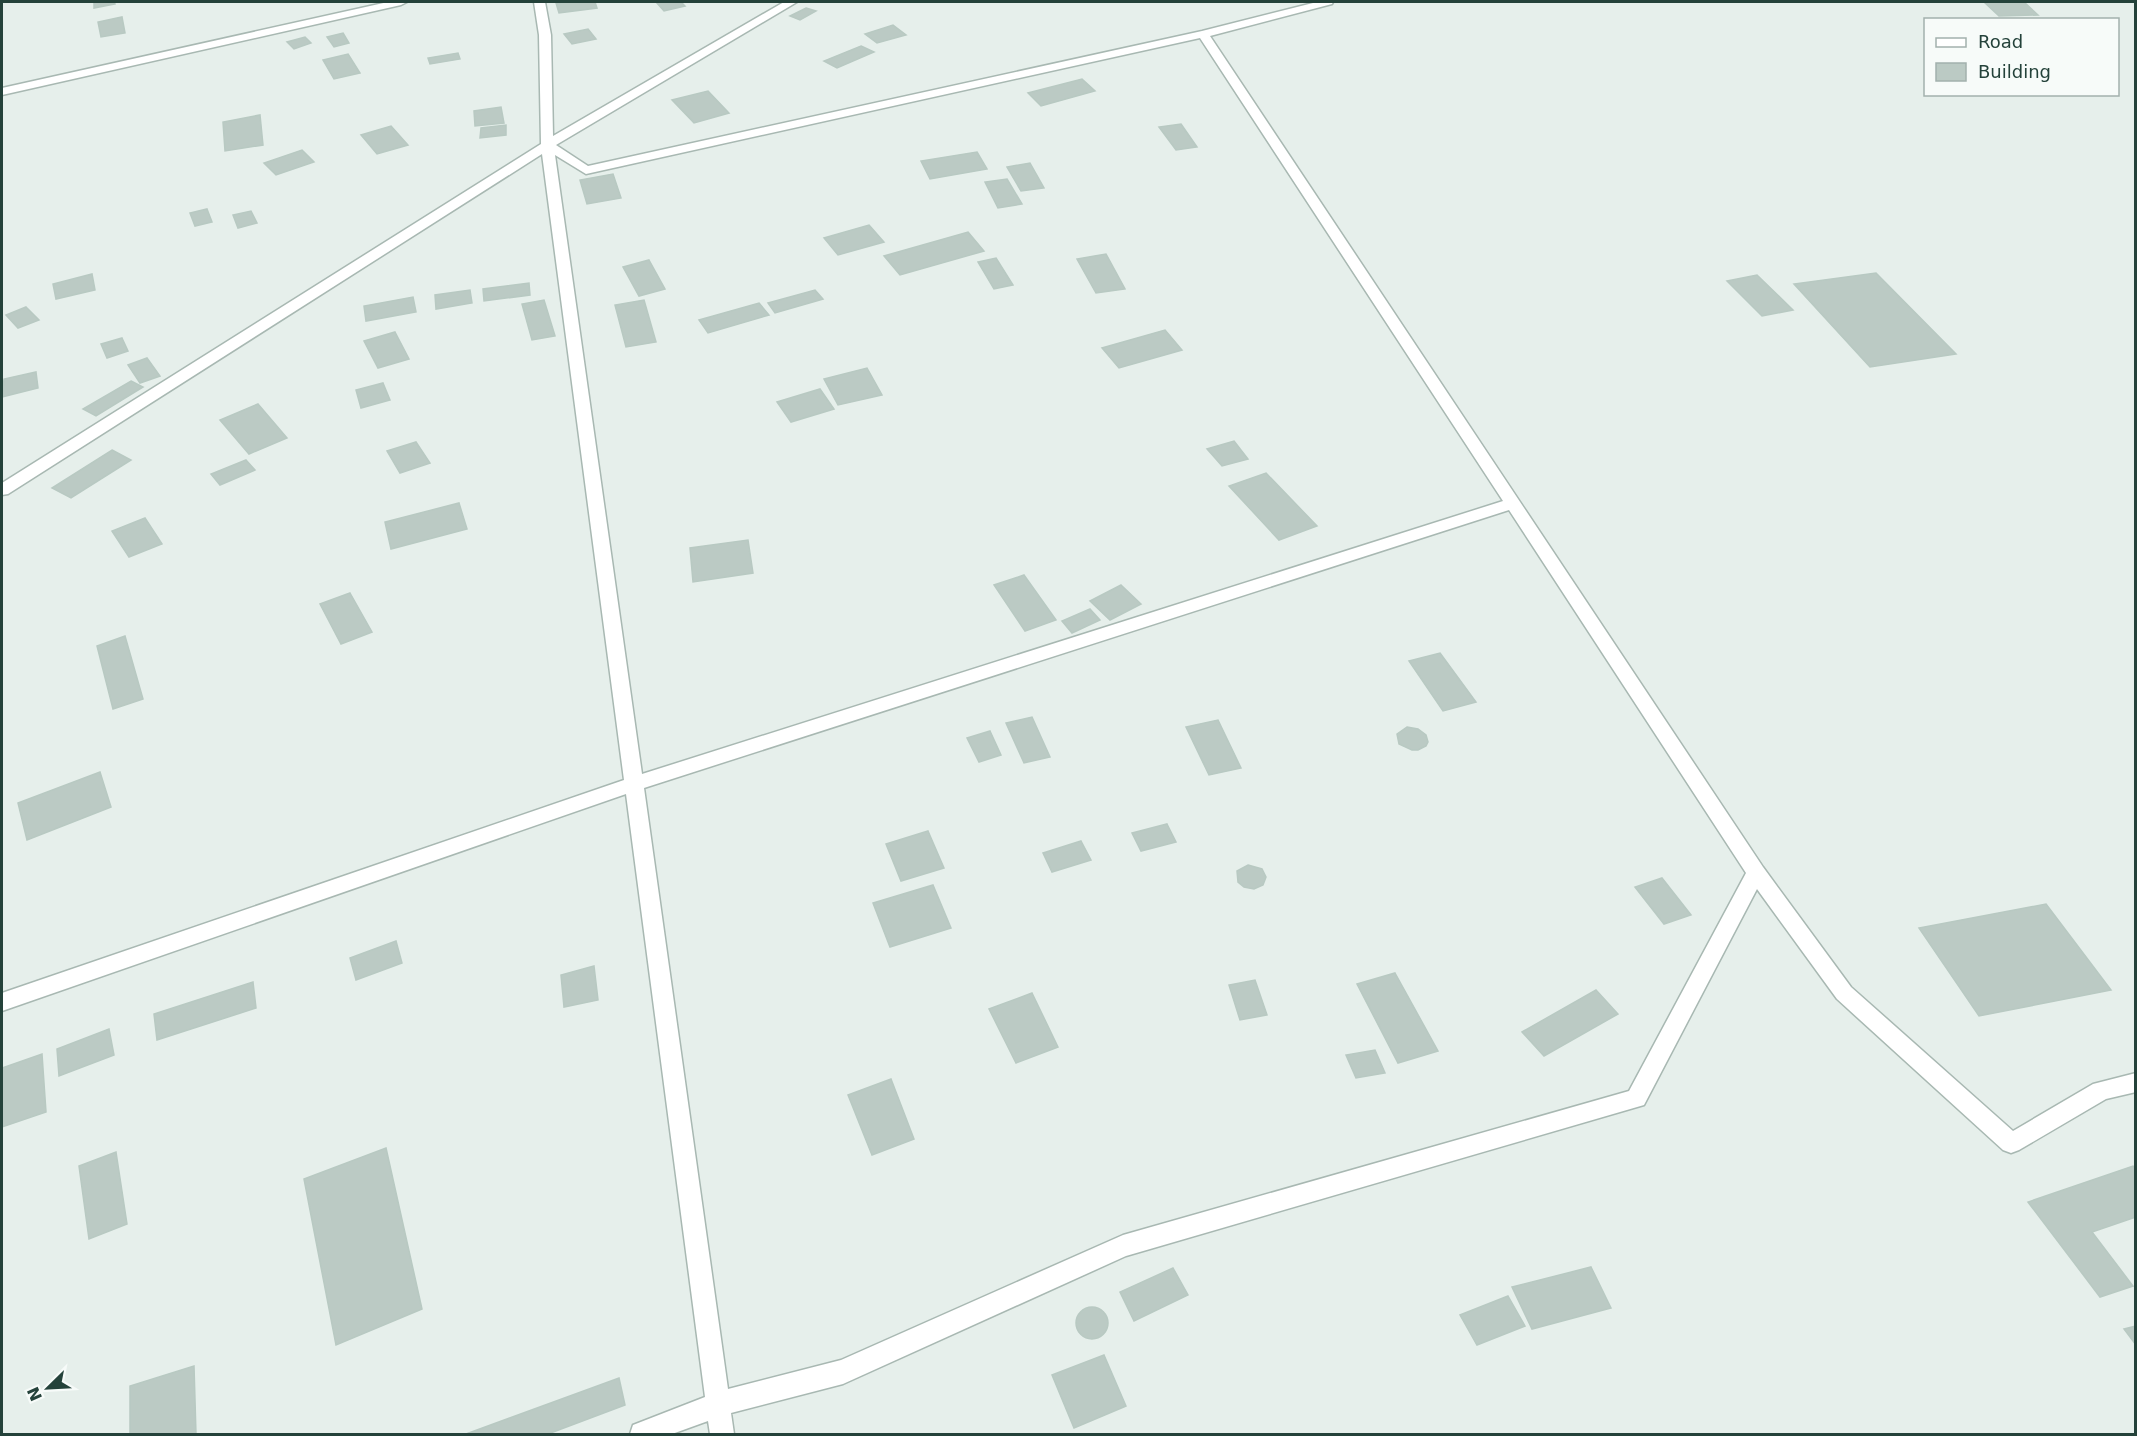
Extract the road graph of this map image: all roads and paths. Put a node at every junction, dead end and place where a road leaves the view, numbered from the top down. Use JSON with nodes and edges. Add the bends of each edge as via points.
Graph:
{"nodes":[{"id":1,"x":401,"y":2,"type":"edge"},
{"id":2,"x":539,"y":2,"type":"edge"},
{"id":3,"x":791,"y":2,"type":"edge"},
{"id":4,"x":1328,"y":2,"type":"edge"},
{"id":5,"x":1203,"y":34,"type":"junction"},
{"id":6,"x":2,"y":92,"type":"edge"},
{"id":7,"x":547,"y":145,"type":"junction"},
{"id":8,"x":2,"y":490,"type":"edge"},
{"id":9,"x":1514,"y":503,"type":"junction"},
{"id":10,"x":633,"y":784,"type":"junction"},
{"id":11,"x":1756,"y":872,"type":"junction"},
{"id":12,"x":2,"y":1002,"type":"edge"},
{"id":13,"x":2136,"y":1082,"type":"edge"},
{"id":14,"x":719,"y":1404,"type":"junction"},
{"id":15,"x":642,"y":1434,"type":"edge"},
{"id":16,"x":722,"y":1434,"type":"edge"}],
"edges":[{"from":1,"to":6,"type":"street"},
{"from":2,"to":7,"type":"street","via":[[545,35]]},
{"from":3,"to":7,"type":"street"},
{"from":4,"to":5,"type":"street"},
{"from":5,"to":7,"type":"street","via":[[586,170]]},
{"from":5,"to":9,"type":"street"},
{"from":7,"to":8,"type":"street"},
{"from":7,"to":10,"type":"street"},
{"from":9,"to":10,"type":"street"},
{"from":9,"to":11,"type":"street"},
{"from":10,"to":12,"type":"street"},
{"from":10,"to":14,"type":"street"},
{"from":11,"to":13,"type":"street","via":[[1844,993],[2011,1143],[2101,1091]]},
{"from":11,"to":14,"type":"street","via":[[1636,1098],[1123,1246],[843,1372]]},
{"from":14,"to":15,"type":"street"},
{"from":14,"to":16,"type":"street"}]}
